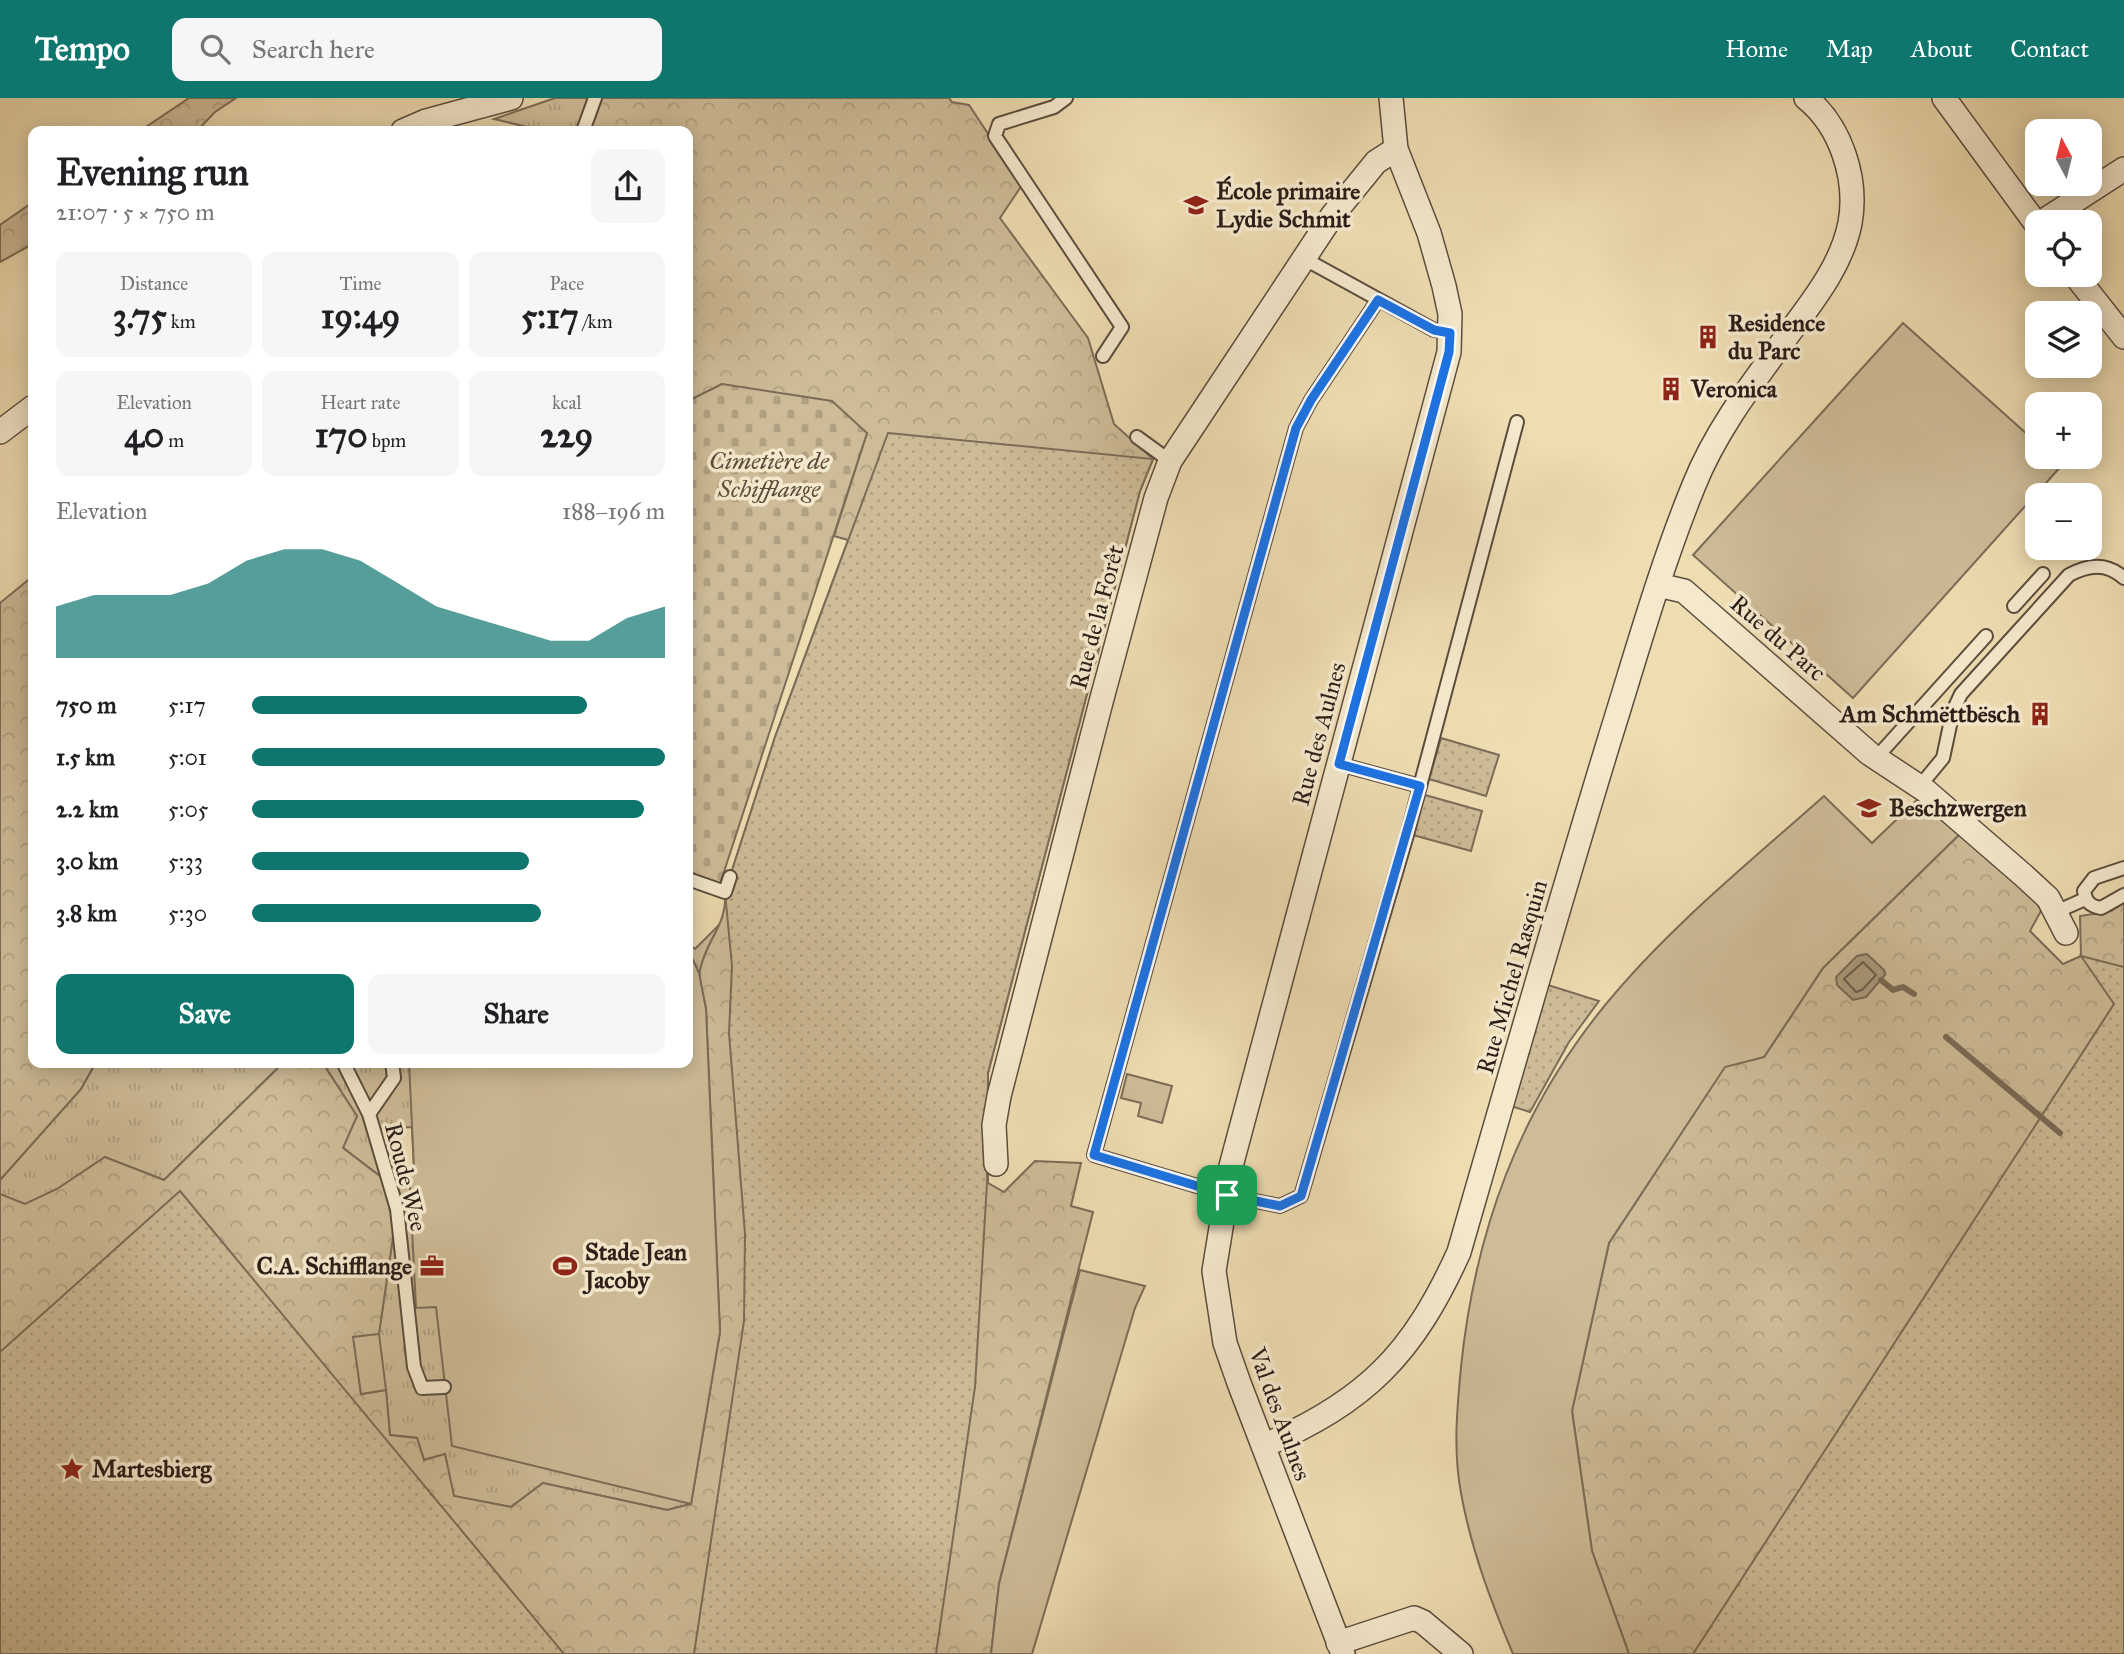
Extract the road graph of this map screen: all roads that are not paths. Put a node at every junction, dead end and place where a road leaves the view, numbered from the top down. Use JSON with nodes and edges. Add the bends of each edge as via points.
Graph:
{"nodes":[{"id":1,"x":511,"y":98,"type":"edge"},
{"id":2,"x":595,"y":98,"type":"edge"},
{"id":3,"x":1066,"y":98,"type":"edge"},
{"id":4,"x":1391,"y":98,"type":"edge"},
{"id":5,"x":1806,"y":98,"type":"edge"},
{"id":6,"x":1944,"y":98,"type":"edge"},
{"id":7,"x":414,"y":126,"type":"edge"},
{"id":8,"x":585,"y":126,"type":"edge"},
{"id":9,"x":1396,"y":149,"type":"junction"},
{"id":10,"x":2124,"y":169,"type":"edge"},
{"id":11,"x":2026,"y":210,"type":"edge"},
{"id":12,"x":2061,"y":210,"type":"edge"},
{"id":13,"x":1303,"y":258,"type":"junction"},
{"id":14,"x":2085,"y":287,"type":"edge"},
{"id":15,"x":1378,"y":300,"type":"junction"},
{"id":16,"x":1450,"y":333,"type":"junction"},
{"id":17,"x":2124,"y":337,"type":"edge"},
{"id":18,"x":1103,"y":356,"type":"dead end"},
{"id":19,"x":28,"y":411,"type":"edge"},
{"id":20,"x":1517,"y":422,"type":"dead end"},
{"id":21,"x":0,"y":432,"type":"edge"},
{"id":22,"x":1137,"y":437,"type":"dead end"},
{"id":23,"x":1170,"y":461,"type":"junction"},
{"id":24,"x":2043,"y":574,"type":"dead end"},
{"id":25,"x":2124,"y":578,"type":"edge"},
{"id":26,"x":1658,"y":585,"type":"junction"},
{"id":27,"x":2014,"y":606,"type":"dead end"},
{"id":28,"x":1986,"y":636,"type":"dead end"},
{"id":29,"x":1876,"y":758,"type":"junction"},
{"id":30,"x":1339,"y":764,"type":"junction"},
{"id":31,"x":1420,"y":786,"type":"junction"},
{"id":32,"x":1922,"y":789,"type":"junction"},
{"id":33,"x":2124,"y":868,"type":"edge"},
{"id":34,"x":730,"y":877,"type":"dead end"},
{"id":35,"x":693,"y":881,"type":"edge"},
{"id":36,"x":2124,"y":895,"type":"edge"},
{"id":37,"x":2085,"y":899,"type":"junction"},
{"id":38,"x":2056,"y":912,"type":"junction"},
{"id":39,"x":2066,"y":933,"type":"dead end"},
{"id":40,"x":346,"y":1068,"type":"edge"},
{"id":41,"x":393,"y":1068,"type":"edge"},
{"id":42,"x":369,"y":1114,"type":"junction"},
{"id":43,"x":996,"y":1164,"type":"dead end"},
{"id":44,"x":1227,"y":1195,"type":"junction"},
{"id":45,"x":444,"y":1387,"type":"dead end"},
{"id":46,"x":1262,"y":1446,"type":"junction"},
{"id":47,"x":1341,"y":1649,"type":"edge"},
{"id":48,"x":1461,"y":1654,"type":"edge"}],
"edges":[{"from":1,"to":7,"type":"street"},
{"from":2,"to":8,"type":"lane"},
{"from":3,"to":18,"type":"lane","via":[[1054,107],[999,124],[995,136],[1122,327]]},
{"from":4,"to":9,"type":"street","name":"Rue des Aulnes"},
{"from":5,"to":26,"type":"street","name":"Rue Michel Rasquin","via":[[1825,118],[1843,149],[1851,190],[1850,222],[1840,253],[1808,309],[1710,447],[1669,545]]},
{"from":6,"to":11,"type":"street"},
{"from":9,"to":13,"type":"street","name":"Rue de la Forêt","via":[[1376,162]]},
{"from":9,"to":16,"type":"street","name":"Rue des Aulnes","via":[[1429,233],[1450,314]]},
{"from":10,"to":12,"type":"street"},
{"from":13,"to":15,"type":"lane"},
{"from":13,"to":23,"type":"street","name":"Rue de la Forêt"},
{"from":14,"to":17,"type":"street"},
{"from":15,"to":16,"type":"lane","via":[[1434,330]]},
{"from":15,"to":44,"type":"lane","via":[[1296,428],[1094,1155]]},
{"from":16,"to":30,"type":"street","name":"Rue des Aulnes","via":[[1449,352]]},
{"from":19,"to":21,"type":"street"},
{"from":20,"to":31,"type":"lane"},
{"from":22,"to":23,"type":"lane"},
{"from":23,"to":43,"type":"street","name":"Rue de la Forêt","via":[[1111,664],[999,1096],[994,1125]]},
{"from":24,"to":27,"type":"lane"},
{"from":25,"to":32,"type":"lane","via":[[2102,566],[2084,567],[2069,575],[1961,695],[1943,758]]},
{"from":26,"to":29,"type":"street","name":"Rue du Parc","via":[[1684,591]]},
{"from":26,"to":46,"type":"street","name":"Rue Michel Rasquin","via":[[1459,1252],[1438,1298],[1410,1343],[1374,1380],[1342,1405]]},
{"from":28,"to":29,"type":"lane"},
{"from":29,"to":32,"type":"street","name":"Rue du Parc"},
{"from":30,"to":31,"type":"lane"},
{"from":30,"to":44,"type":"street","name":"Rue des Aulnes"},
{"from":31,"to":44,"type":"lane","via":[[1301,1196],[1280,1206]]},
{"from":32,"to":38,"type":"street","name":"Rue du Parc","via":[[2023,875]]},
{"from":33,"to":37,"type":"lane","via":[[2088,883]]},
{"from":34,"to":35,"type":"lane","via":[[725,892]]},
{"from":36,"to":37,"type":"lane","via":[[2101,908]]},
{"from":37,"to":38,"type":"lane"},
{"from":38,"to":39,"type":"street","name":"Rue du Parc"},
{"from":40,"to":42,"type":"lane","name":"Roude Wee"},
{"from":41,"to":42,"type":"lane","via":[[394,1077]]},
{"from":42,"to":45,"type":"lane","name":"Roude Wee","via":[[397,1209],[414,1367],[422,1388]]},
{"from":44,"to":46,"type":"street","name":"Val des Aulnes","via":[[1214,1271],[1219,1310],[1225,1343]]},
{"from":46,"to":47,"type":"street","name":"Val des Aulnes"},
{"from":47,"to":48,"type":"street","name":"Val des Aulnes","via":[[1414,1618]]}]}
